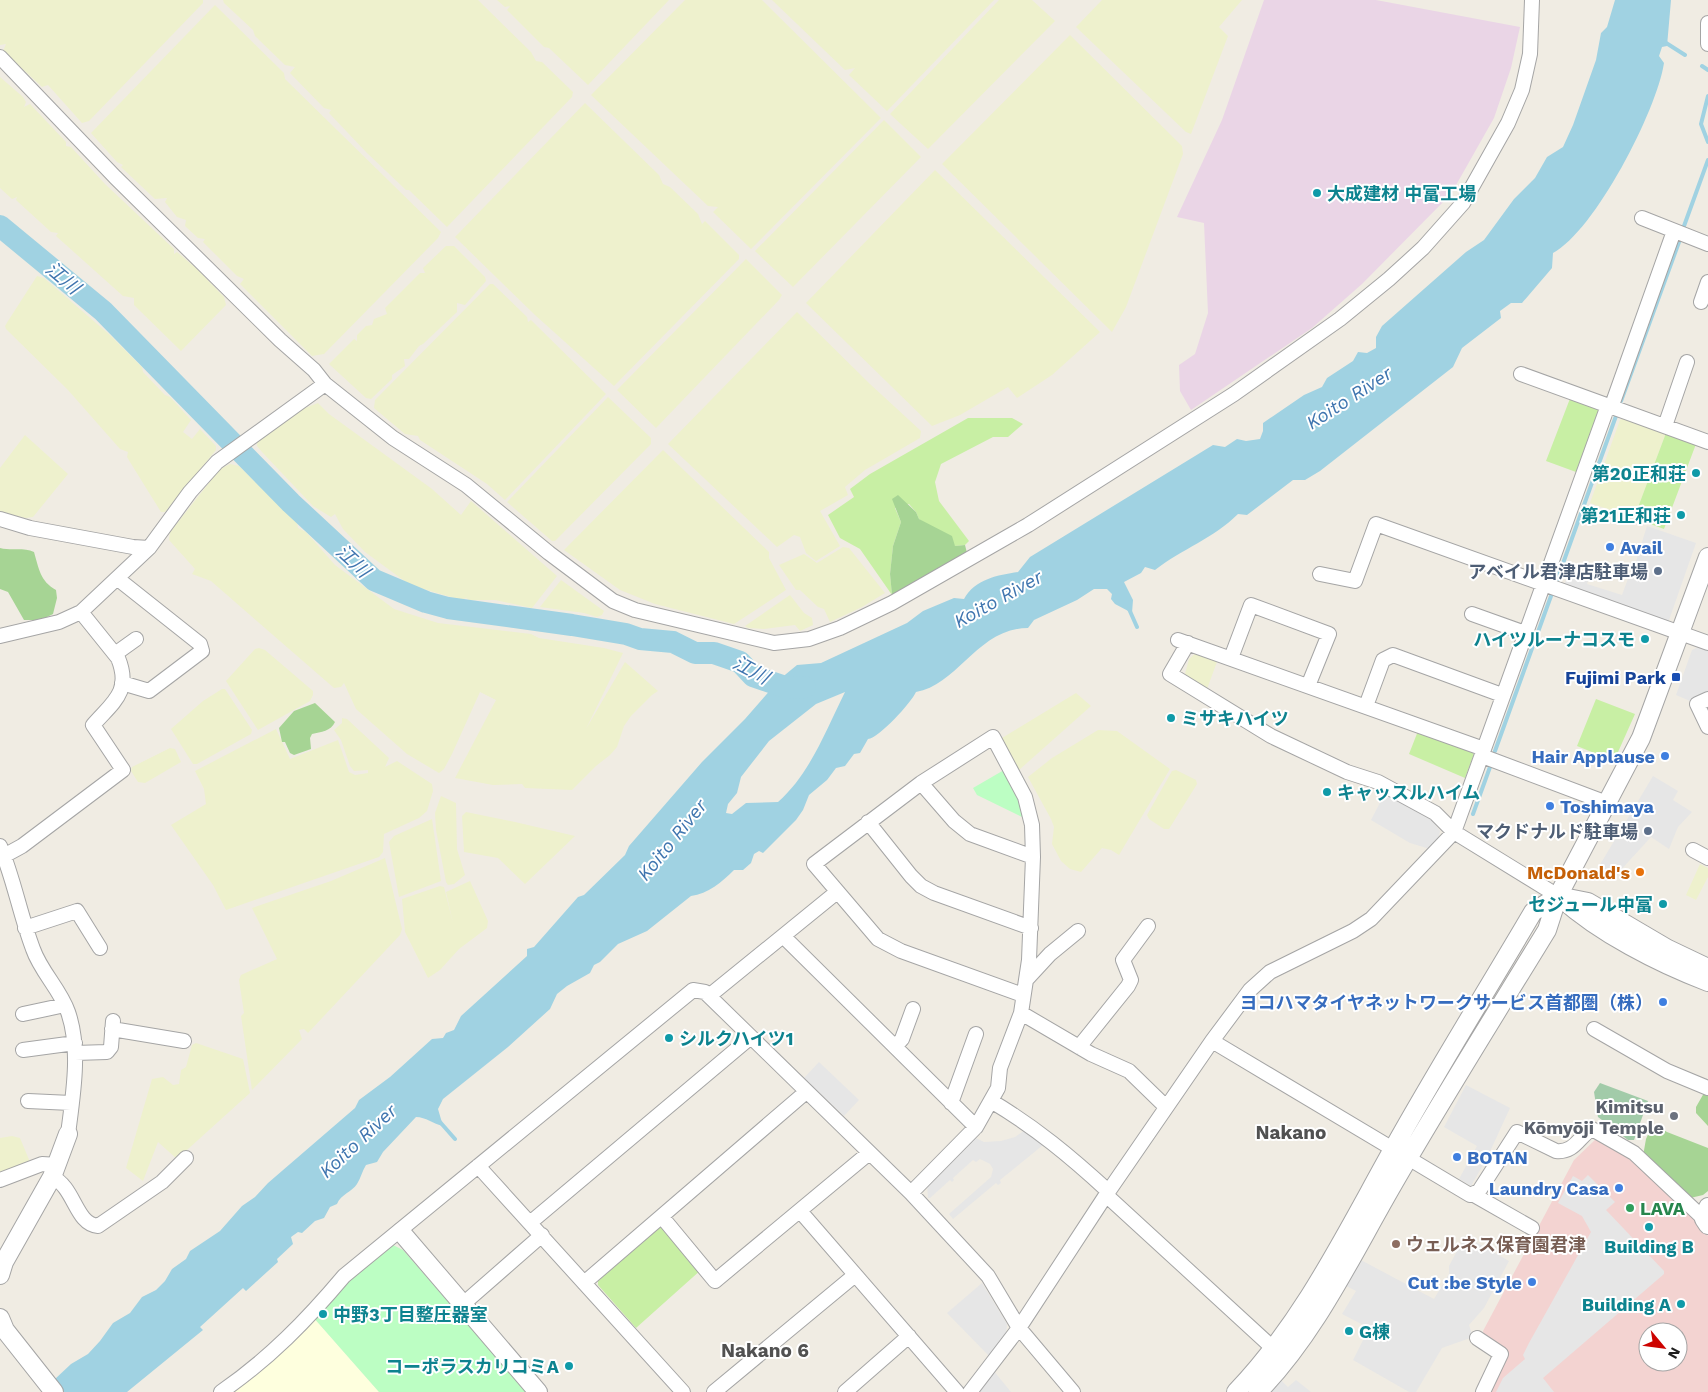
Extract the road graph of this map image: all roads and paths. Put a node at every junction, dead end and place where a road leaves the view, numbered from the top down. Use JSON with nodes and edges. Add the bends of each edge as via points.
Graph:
{"nodes":[{"id":1,"x":1532,"y":0,"type":"edge"},
{"id":2,"x":1708,"y":24,"type":"edge"},
{"id":3,"x":1708,"y":44,"type":"edge"},
{"id":4,"x":0,"y":57,"type":"edge"},
{"id":5,"x":1642,"y":218,"type":"dead end"},
{"id":6,"x":1674,"y":231,"type":"junction"},
{"id":7,"x":1708,"y":244,"type":"edge"},
{"id":8,"x":1708,"y":282,"type":"edge"},
{"id":9,"x":1702,"y":302,"type":"dead end"},
{"id":10,"x":1687,"y":362,"type":"dead end"},
{"id":11,"x":1521,"y":374,"type":"dead end"},
{"id":12,"x":325,"y":384,"type":"junction"},
{"id":13,"x":1611,"y":408,"type":"junction"},
{"id":14,"x":1665,"y":426,"type":"junction"},
{"id":15,"x":1708,"y":442,"type":"edge"},
{"id":16,"x":0,"y":519,"type":"edge"},
{"id":17,"x":149,"y":548,"type":"junction"},
{"id":18,"x":1708,"y":557,"type":"edge"},
{"id":19,"x":1320,"y":574,"type":"dead end"},
{"id":20,"x":118,"y":580,"type":"junction"},
{"id":21,"x":1542,"y":585,"type":"junction"},
{"id":22,"x":81,"y":612,"type":"junction"},
{"id":23,"x":1472,"y":614,"type":"dead end"},
{"id":24,"x":1682,"y":632,"type":"junction"},
{"id":25,"x":1525,"y":633,"type":"junction"},
{"id":26,"x":0,"y":636,"type":"edge"},
{"id":27,"x":136,"y":639,"type":"dead end"},
{"id":28,"x":1708,"y":643,"type":"edge"},
{"id":29,"x":115,"y":654,"type":"junction"},
{"id":30,"x":1231,"y":658,"type":"junction"},
{"id":31,"x":122,"y":683,"type":"junction"},
{"id":32,"x":1308,"y":686,"type":"junction"},
{"id":33,"x":1502,"y":695,"type":"junction"},
{"id":34,"x":1708,"y":699,"type":"edge"},
{"id":35,"x":1366,"y":706,"type":"junction"},
{"id":36,"x":1708,"y":727,"type":"edge"},
{"id":37,"x":1483,"y":752,"type":"junction"},
{"id":38,"x":921,"y":783,"type":"junction"},
{"id":39,"x":1607,"y":803,"type":"junction"},
{"id":40,"x":868,"y":822,"type":"junction"},
{"id":41,"x":1454,"y":832,"type":"junction"},
{"id":42,"x":1693,"y":850,"type":"dead end"},
{"id":43,"x":2,"y":854,"type":"edge"},
{"id":44,"x":1033,"y":856,"type":"junction"},
{"id":45,"x":1708,"y":858,"type":"edge"},
{"id":46,"x":837,"y":892,"type":"junction"},
{"id":47,"x":1558,"y":896,"type":"junction"},
{"id":48,"x":1148,"y":926,"type":"dead end"},
{"id":49,"x":25,"y":928,"type":"junction"},
{"id":50,"x":1031,"y":928,"type":"junction"},
{"id":51,"x":1078,"y":931,"type":"dead end"},
{"id":52,"x":783,"y":936,"type":"junction"},
{"id":53,"x":100,"y":948,"type":"dead end"},
{"id":54,"x":1708,"y":968,"type":"edge"},
{"id":55,"x":1708,"y":982,"type":"edge"},
{"id":56,"x":1024,"y":988,"type":"junction"},
{"id":57,"x":709,"y":996,"type":"junction"},
{"id":58,"x":65,"y":1005,"type":"junction"},
{"id":59,"x":913,"y":1009,"type":"dead end"},
{"id":60,"x":1021,"y":1013,"type":"junction"},
{"id":61,"x":24,"y":1014,"type":"dead end"},
{"id":62,"x":1594,"y":1029,"type":"dead end"},
{"id":63,"x":976,"y":1034,"type":"dead end"},
{"id":64,"x":751,"y":1037,"type":"junction"},
{"id":65,"x":184,"y":1041,"type":"dead end"},
{"id":66,"x":1212,"y":1041,"type":"junction"},
{"id":67,"x":895,"y":1047,"type":"junction"},
{"id":68,"x":1079,"y":1047,"type":"junction"},
{"id":69,"x":75,"y":1048,"type":"junction"},
{"id":70,"x":23,"y":1050,"type":"dead end"},
{"id":71,"x":1708,"y":1088,"type":"edge"},
{"id":72,"x":806,"y":1092,"type":"junction"},
{"id":73,"x":28,"y":1101,"type":"dead end"},
{"id":74,"x":991,"y":1101,"type":"junction"},
{"id":75,"x":71,"y":1103,"type":"junction"},
{"id":76,"x":952,"y":1103,"type":"junction"},
{"id":77,"x":1166,"y":1107,"type":"junction"},
{"id":78,"x":976,"y":1127,"type":"junction"},
{"id":79,"x":68,"y":1134,"type":"joint"},
{"id":80,"x":1393,"y":1148,"type":"junction"},
{"id":81,"x":869,"y":1152,"type":"junction"},
{"id":82,"x":186,"y":1158,"type":"dead end"},
{"id":83,"x":1408,"y":1158,"type":"junction"},
{"id":84,"x":478,"y":1166,"type":"junction"},
{"id":85,"x":55,"y":1171,"type":"junction"},
{"id":86,"x":0,"y":1180,"type":"edge"},
{"id":87,"x":911,"y":1193,"type":"junction"},
{"id":88,"x":1107,"y":1193,"type":"junction"},
{"id":89,"x":1474,"y":1195,"type":"junction"},
{"id":90,"x":800,"y":1211,"type":"junction"},
{"id":91,"x":662,"y":1217,"type":"junction"},
{"id":92,"x":1707,"y":1217,"type":"edge"},
{"id":93,"x":531,"y":1222,"type":"junction"},
{"id":94,"x":1532,"y":1228,"type":"dead end"},
{"id":95,"x":401,"y":1232,"type":"junction"},
{"id":96,"x":542,"y":1235,"type":"junction"},
{"id":97,"x":855,"y":1274,"type":"junction"},
{"id":98,"x":0,"y":1275,"type":"edge"},
{"id":99,"x":584,"y":1283,"type":"junction"},
{"id":100,"x":462,"y":1305,"type":"junction"},
{"id":101,"x":0,"y":1318,"type":"edge"},
{"id":102,"x":1019,"y":1328,"type":"junction"},
{"id":103,"x":909,"y":1336,"type":"junction"},
{"id":104,"x":1477,"y":1338,"type":"dead end"},
{"id":105,"x":1274,"y":1349,"type":"junction"},
{"id":106,"x":54,"y":1392,"type":"edge"},
{"id":107,"x":221,"y":1392,"type":"edge"},
{"id":108,"x":538,"y":1392,"type":"edge"},
{"id":109,"x":683,"y":1392,"type":"edge"},
{"id":110,"x":714,"y":1392,"type":"edge"},
{"id":111,"x":845,"y":1392,"type":"edge"},
{"id":112,"x":957,"y":1392,"type":"edge"},
{"id":113,"x":970,"y":1392,"type":"edge"},
{"id":114,"x":1074,"y":1392,"type":"edge"},
{"id":115,"x":1236,"y":1392,"type":"edge"},
{"id":116,"x":1258,"y":1392,"type":"edge"},
{"id":117,"x":1483,"y":1392,"type":"edge"}],
"edges":[{"from":1,"to":12,"type":"street","via":[[1530,54],[1522,90],[1508,123],[1462,203],[1423,248],[1389,279],[1234,394],[1028,525],[892,603],[809,639],[774,643],[753,639],[635,610],[614,601],[549,554],[466,485],[394,438]]},
{"from":2,"to":3,"type":"street"},
{"from":4,"to":12,"type":"street","via":[[115,177]]},
{"from":5,"to":6,"type":"street"},
{"from":6,"to":7,"type":"street"},
{"from":6,"to":13,"type":"street"},
{"from":8,"to":9,"type":"street"},
{"from":10,"to":14,"type":"street"},
{"from":11,"to":13,"type":"street"},
{"from":12,"to":17,"type":"street","via":[[228,454],[190,492]]},
{"from":13,"to":14,"type":"street"},
{"from":13,"to":21,"type":"street","via":[[1606,411]]},
{"from":14,"to":15,"type":"street"},
{"from":16,"to":17,"type":"street","via":[[30,528]]},
{"from":17,"to":20,"type":"street"},
{"from":18,"to":24,"type":"street"},
{"from":19,"to":21,"type":"street","via":[[1355,581],[1376,524]]},
{"from":20,"to":22,"type":"street"},
{"from":20,"to":31,"type":"street","via":[[200,644],[202,651],[149,691]]},
{"from":21,"to":24,"type":"street"},
{"from":21,"to":25,"type":"street"},
{"from":22,"to":26,"type":"street","via":[[59,622]]},
{"from":22,"to":29,"type":"street"},
{"from":23,"to":25,"type":"street"},
{"from":24,"to":28,"type":"street"},
{"from":24,"to":39,"type":"street","via":[[1641,738]]},
{"from":25,"to":33,"type":"street"},
{"from":27,"to":29,"type":"street"},
{"from":29,"to":31,"type":"street","via":[[121,664]]},
{"from":30,"to":32,"type":"street"},
{"from":30,"to":32,"type":"street","via":[[1251,605],[1329,634]]},
{"from":30,"to":41,"type":"street","via":[[1183,642],[1170,674],[1271,736],[1346,772],[1378,782],[1435,813]]},
{"from":31,"to":43,"type":"street","via":[[110,709],[93,725],[123,770],[22,846]]},
{"from":32,"to":35,"type":"street"},
{"from":33,"to":35,"type":"street","via":[[1393,655],[1383,660]]},
{"from":33,"to":37,"type":"street"},
{"from":34,"to":36,"type":"street","via":[[1697,704]]},
{"from":35,"to":37,"type":"street"},
{"from":37,"to":39,"type":"street"},
{"from":37,"to":41,"type":"street"},
{"from":38,"to":40,"type":"street"},
{"from":38,"to":44,"type":"street","via":[[954,821],[970,834]]},
{"from":38,"to":44,"type":"street","via":[[993,737],[1025,797],[1032,825]]},
{"from":39,"to":47,"type":"street"},
{"from":40,"to":46,"type":"street","via":[[814,864]]},
{"from":40,"to":50,"type":"street","via":[[921,886]]},
{"from":41,"to":47,"type":"street"},
{"from":41,"to":66,"type":"street","via":[[1371,919],[1270,972],[1250,990]]},
{"from":42,"to":45,"type":"street"},
{"from":43,"to":49,"type":"street"},
{"from":44,"to":50,"type":"street"},
{"from":46,"to":52,"type":"street"},
{"from":46,"to":56,"type":"street","via":[[878,939],[901,951]]},
{"from":47,"to":54,"type":"street","via":[[1588,902]]},
{"from":47,"to":55,"type":"street","via":[[1589,920],[1653,957]]},
{"from":47,"to":80,"type":"street","via":[[1533,912]]},
{"from":47,"to":83,"type":"street","via":[[1547,930]]},
{"from":48,"to":68,"type":"street","via":[[1123,960],[1131,980],[1128,986]]},
{"from":49,"to":53,"type":"street","via":[[77,911]]},
{"from":49,"to":58,"type":"street","via":[[36,959]]},
{"from":50,"to":56,"type":"street"},
{"from":51,"to":56,"type":"street","via":[[1050,954]]},
{"from":52,"to":57,"type":"street"},
{"from":52,"to":67,"type":"street"},
{"from":56,"to":60,"type":"street"},
{"from":57,"to":64,"type":"street"},
{"from":57,"to":84,"type":"street","via":[[693,990]]},
{"from":58,"to":61,"type":"street"},
{"from":58,"to":69,"type":"street"},
{"from":59,"to":67,"type":"street","via":[[902,1039]]},
{"from":60,"to":68,"type":"street"},
{"from":60,"to":74,"type":"street"},
{"from":62,"to":71,"type":"street","via":[[1667,1071]]},
{"from":63,"to":76,"type":"street"},
{"from":64,"to":72,"type":"street"},
{"from":64,"to":93,"type":"street"},
{"from":65,"to":69,"type":"street","via":[[112,1025],[111,1047],[107,1052]]},
{"from":66,"to":77,"type":"street"},
{"from":66,"to":80,"type":"street"},
{"from":67,"to":76,"type":"street"},
{"from":68,"to":77,"type":"street","via":[[1129,1071]]},
{"from":69,"to":70,"type":"street"},
{"from":69,"to":75,"type":"street"},
{"from":72,"to":81,"type":"street"},
{"from":72,"to":91,"type":"street"},
{"from":73,"to":75,"type":"street"},
{"from":74,"to":78,"type":"street"},
{"from":74,"to":88,"type":"street","via":[[1061,1148]]},
{"from":75,"to":79,"type":"street"},
{"from":76,"to":78,"type":"street"},
{"from":77,"to":88,"type":"street"},
{"from":78,"to":87,"type":"street"},
{"from":79,"to":85,"type":"street"},
{"from":80,"to":83,"type":"street"},
{"from":80,"to":105,"type":"street","via":[[1314,1291]]},
{"from":81,"to":87,"type":"street"},
{"from":81,"to":90,"type":"street"},
{"from":82,"to":85,"type":"street","via":[[162,1182],[98,1226],[92,1226],[83,1218]]},
{"from":83,"to":89,"type":"street"},
{"from":83,"to":116,"type":"street","via":[[1308,1328]]},
{"from":84,"to":93,"type":"street"},
{"from":84,"to":95,"type":"street"},
{"from":85,"to":86,"type":"street","via":[[42,1164]]},
{"from":85,"to":98,"type":"street","via":[[4,1262]]},
{"from":87,"to":102,"type":"street","via":[[988,1276]]},
{"from":88,"to":102,"type":"street"},
{"from":88,"to":105,"type":"street"},
{"from":89,"to":92,"type":"street","via":[[1516,1132],[1564,1152],[1592,1129],[1634,1153]]},
{"from":89,"to":94,"type":"street"},
{"from":90,"to":91,"type":"street","via":[[715,1281]]},
{"from":90,"to":97,"type":"street"},
{"from":91,"to":99,"type":"street"},
{"from":93,"to":96,"type":"street"},
{"from":95,"to":100,"type":"street"},
{"from":95,"to":107,"type":"street","via":[[344,1276],[278,1349]]},
{"from":96,"to":99,"type":"street"},
{"from":96,"to":100,"type":"street"},
{"from":97,"to":103,"type":"street"},
{"from":97,"to":110,"type":"street"},
{"from":99,"to":109,"type":"street"},
{"from":100,"to":108,"type":"street"},
{"from":101,"to":106,"type":"street","via":[[5,1330]]},
{"from":102,"to":113,"type":"street"},
{"from":102,"to":114,"type":"street"},
{"from":103,"to":111,"type":"street"},
{"from":103,"to":112,"type":"street"},
{"from":104,"to":117,"type":"street","via":[[1501,1354]]},
{"from":105,"to":115,"type":"street"}]}
